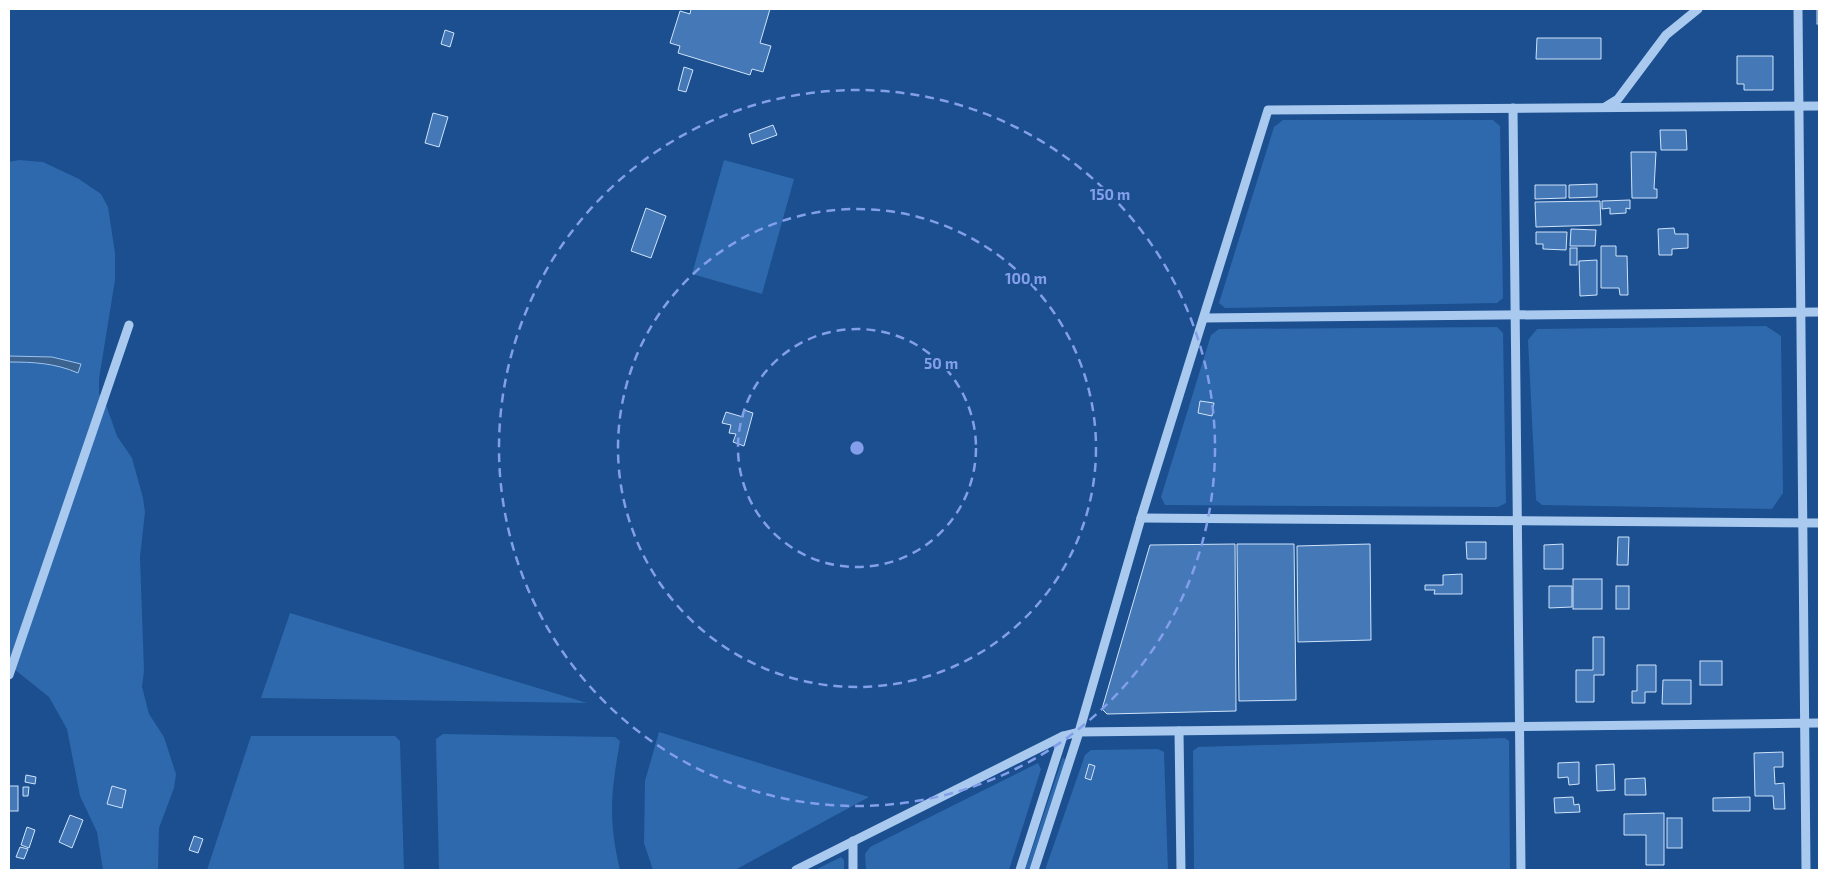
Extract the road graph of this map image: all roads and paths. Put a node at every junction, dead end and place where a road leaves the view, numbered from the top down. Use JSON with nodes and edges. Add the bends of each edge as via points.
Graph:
{"nodes":[{"id":1,"x":1698,"y":9,"type":"edge"},
{"id":2,"x":1798,"y":9,"type":"edge"},
{"id":3,"x":1798,"y":106,"type":"junction"},
{"id":4,"x":1819,"y":106,"type":"edge"},
{"id":5,"x":1513,"y":108,"type":"junction"},
{"id":6,"x":1602,"y":108,"type":"junction"},
{"id":7,"x":1800,"y":312,"type":"junction"},
{"id":8,"x":1819,"y":312,"type":"edge"},
{"id":9,"x":1515,"y":315,"type":"junction"},
{"id":10,"x":1204,"y":318,"type":"junction"},
{"id":11,"x":129,"y":325,"type":"dead end"},
{"id":12,"x":1141,"y":518,"type":"junction"},
{"id":13,"x":1517,"y":521,"type":"junction"},
{"id":14,"x":1802,"y":523,"type":"junction"},
{"id":15,"x":1819,"y":523,"type":"edge"},
{"id":16,"x":9,"y":675,"type":"edge"},
{"id":17,"x":1819,"y":722,"type":"edge"},
{"id":18,"x":1805,"y":723,"type":"junction"},
{"id":19,"x":1520,"y":726,"type":"junction"},
{"id":20,"x":1179,"y":731,"type":"junction"},
{"id":21,"x":1079,"y":732,"type":"junction"},
{"id":22,"x":1063,"y":736,"type":"junction"},
{"id":23,"x":853,"y":841,"type":"junction"},
{"id":24,"x":796,"y":870,"type":"edge"},
{"id":25,"x":853,"y":870,"type":"edge"},
{"id":26,"x":1020,"y":870,"type":"edge"},
{"id":27,"x":1034,"y":870,"type":"edge"},
{"id":28,"x":1180,"y":870,"type":"edge"},
{"id":29,"x":1521,"y":870,"type":"edge"},
{"id":30,"x":1806,"y":870,"type":"edge"}],
"edges":[{"from":1,"to":6,"type":"street","via":[[1666,35],[1618,99]]},
{"from":2,"to":3,"type":"street"},
{"from":3,"to":4,"type":"street"},
{"from":3,"to":6,"type":"street"},
{"from":3,"to":7,"type":"street"},
{"from":5,"to":6,"type":"street"},
{"from":5,"to":9,"type":"street"},
{"from":5,"to":10,"type":"street","via":[[1268,110]]},
{"from":7,"to":8,"type":"street"},
{"from":7,"to":9,"type":"street"},
{"from":7,"to":14,"type":"street"},
{"from":9,"to":10,"type":"street"},
{"from":9,"to":13,"type":"street"},
{"from":10,"to":12,"type":"street"},
{"from":11,"to":16,"type":"street"},
{"from":12,"to":13,"type":"street"},
{"from":12,"to":21,"type":"street"},
{"from":13,"to":14,"type":"street"},
{"from":13,"to":19,"type":"street"},
{"from":14,"to":15,"type":"street"},
{"from":14,"to":18,"type":"street"},
{"from":17,"to":18,"type":"street"},
{"from":18,"to":19,"type":"street"},
{"from":18,"to":30,"type":"street"},
{"from":19,"to":20,"type":"street"},
{"from":19,"to":29,"type":"street"},
{"from":20,"to":21,"type":"street"},
{"from":20,"to":28,"type":"street"},
{"from":21,"to":22,"type":"street"},
{"from":21,"to":27,"type":"street"},
{"from":22,"to":23,"type":"street"},
{"from":22,"to":26,"type":"street"},
{"from":23,"to":24,"type":"street"},
{"from":23,"to":25,"type":"street"}]}
